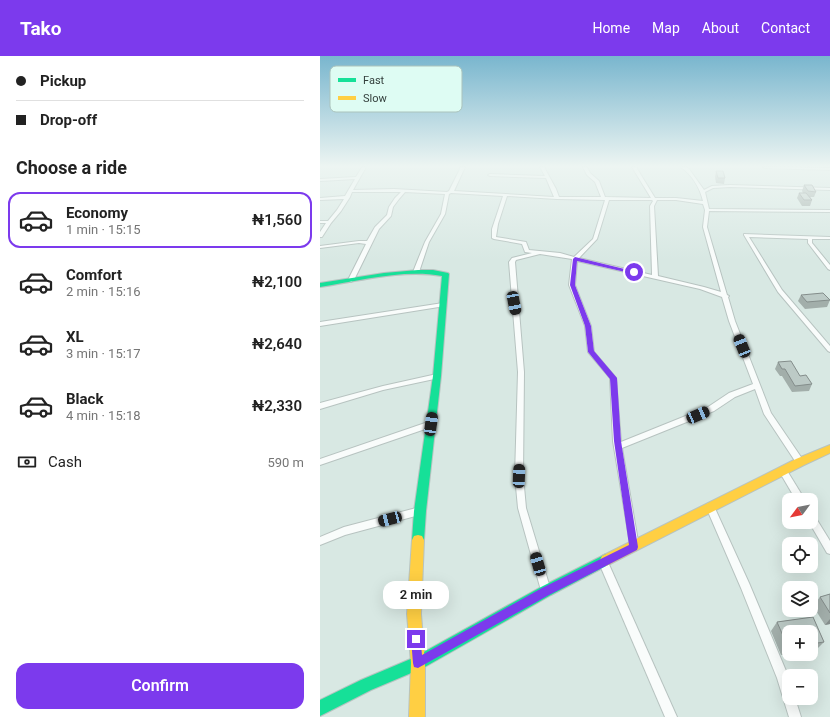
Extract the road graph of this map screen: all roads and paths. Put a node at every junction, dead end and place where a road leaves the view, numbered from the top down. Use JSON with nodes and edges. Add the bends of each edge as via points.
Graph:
{"nodes":[{"id":1,"x":336,"y":198,"type":"edge"},
{"id":2,"x":347,"y":198,"type":"edge"},
{"id":3,"x":397,"y":198,"type":"edge"},
{"id":4,"x":448,"y":198,"type":"edge"},
{"id":5,"x":504,"y":198,"type":"edge"},
{"id":6,"x":557,"y":198,"type":"edge"},
{"id":7,"x":705,"y":198,"type":"edge"},
{"id":8,"x":320,"y":199,"type":"edge"},
{"id":9,"x":605,"y":199,"type":"junction"},
{"id":10,"x":654,"y":199,"type":"junction"},
{"id":11,"x":707,"y":206,"type":"junction"},
{"id":12,"x":830,"y":211,"type":"edge"},
{"id":13,"x":320,"y":222,"type":"edge"},
{"id":14,"x":329,"y":222,"type":"junction"},
{"id":15,"x":320,"y":236,"type":"edge"},
{"id":16,"x":810,"y":238,"type":"junction"},
{"id":17,"x":830,"y":238,"type":"edge"},
{"id":18,"x":369,"y":243,"type":"junction"},
{"id":19,"x":320,"y":247,"type":"edge"},
{"id":20,"x":538,"y":252,"type":"junction"},
{"id":21,"x":575,"y":259,"type":"junction"},
{"id":22,"x":830,"y":268,"type":"edge"},
{"id":23,"x":416,"y":272,"type":"junction"},
{"id":24,"x":655,"y":277,"type":"junction"},
{"id":25,"x":351,"y":280,"type":"junction"},
{"id":26,"x":320,"y":285,"type":"edge"},
{"id":27,"x":726,"y":296,"type":"junction"},
{"id":28,"x":443,"y":305,"type":"junction"},
{"id":29,"x":320,"y":324,"type":"edge"},
{"id":30,"x":830,"y":350,"type":"edge"},
{"id":31,"x":437,"y":376,"type":"junction"},
{"id":32,"x":757,"y":385,"type":"junction"},
{"id":33,"x":320,"y":406,"type":"edge"},
{"id":34,"x":431,"y":424,"type":"junction"},
{"id":35,"x":618,"y":446,"type":"junction"},
{"id":36,"x":830,"y":449,"type":"edge"},
{"id":37,"x":320,"y":462,"type":"edge"},
{"id":38,"x":800,"y":462,"type":"junction"},
{"id":39,"x":784,"y":471,"type":"junction"},
{"id":40,"x":796,"y":493,"type":"edge"},
{"id":41,"x":710,"y":508,"type":"junction"},
{"id":42,"x":420,"y":511,"type":"junction"},
{"id":43,"x":818,"y":529,"type":"edge"},
{"id":44,"x":320,"y":541,"type":"edge"},
{"id":45,"x":634,"y":547,"type":"junction"},
{"id":46,"x":830,"y":550,"type":"edge"},
{"id":47,"x":604,"y":563,"type":"junction"},
{"id":48,"x":546,"y":591,"type":"junction"},
{"id":49,"x":418,"y":663,"type":"junction"},
{"id":50,"x":782,"y":676,"type":"edge"},
{"id":51,"x":791,"y":705,"type":"edge"},
{"id":52,"x":320,"y":708,"type":"edge"},
{"id":53,"x":417,"y":717,"type":"edge"},
{"id":54,"x":671,"y":717,"type":"edge"},
{"id":55,"x":795,"y":717,"type":"edge"}],
"edges":[{"from":1,"to":8,"type":"street"},
{"from":2,"to":14,"type":"street"},
{"from":3,"to":18,"type":"street","via":[[389,215],[377,228]]},
{"from":4,"to":23,"type":"street","via":[[443,214],[430,236]]},
{"from":5,"to":20,"type":"street","via":[[492,233],[493,237],[521,242],[526,244],[527,251]]},
{"from":6,"to":9,"type":"street"},
{"from":7,"to":11,"type":"street"},
{"from":9,"to":10,"type":"street"},
{"from":9,"to":21,"type":"street","via":[[595,239]]},
{"from":10,"to":11,"type":"street","via":[[676,198]]},
{"from":10,"to":24,"type":"street","via":[[652,206]]},
{"from":11,"to":12,"type":"street"},
{"from":11,"to":27,"type":"street","via":[[705,227]]},
{"from":13,"to":14,"type":"street"},
{"from":14,"to":15,"type":"street"},
{"from":16,"to":17,"type":"street"},
{"from":16,"to":22,"type":"street","via":[[810,243]]},
{"from":16,"to":30,"type":"street","via":[[746,235],[780,291]]},
{"from":18,"to":19,"type":"street"},
{"from":18,"to":25,"type":"street"},
{"from":20,"to":21,"type":"street"},
{"from":20,"to":48,"type":"street","via":[[514,259],[512,262],[522,372],[519,476],[522,508]]},
{"from":21,"to":24,"type":"street"},
{"from":21,"to":35,"type":"street","via":[[572,285],[588,326],[591,352],[614,378]]},
{"from":23,"to":25,"type":"street"},
{"from":23,"to":28,"type":"street","via":[[444,272]]},
{"from":24,"to":27,"type":"street"},
{"from":25,"to":26,"type":"street"},
{"from":27,"to":32,"type":"street","via":[[732,321]]},
{"from":28,"to":29,"type":"street"},
{"from":28,"to":31,"type":"street"},
{"from":31,"to":33,"type":"street"},
{"from":31,"to":34,"type":"street"},
{"from":32,"to":35,"type":"street","via":[[732,396],[711,410]]},
{"from":32,"to":38,"type":"street","via":[[768,414]]},
{"from":34,"to":37,"type":"street"},
{"from":34,"to":42,"type":"street"},
{"from":35,"to":45,"type":"street"},
{"from":36,"to":38,"type":"street"},
{"from":38,"to":39,"type":"street"},
{"from":39,"to":40,"type":"street"},
{"from":39,"to":41,"type":"street"},
{"from":41,"to":45,"type":"street"},
{"from":41,"to":50,"type":"street"},
{"from":42,"to":44,"type":"street","via":[[344,531]]},
{"from":42,"to":49,"type":"street","via":[[414,614]]},
{"from":43,"to":46,"type":"street"},
{"from":45,"to":47,"type":"street"},
{"from":47,"to":48,"type":"street"},
{"from":47,"to":54,"type":"street"},
{"from":48,"to":49,"type":"street"},
{"from":49,"to":52,"type":"street"},
{"from":49,"to":53,"type":"street"},
{"from":51,"to":55,"type":"street"}]}
